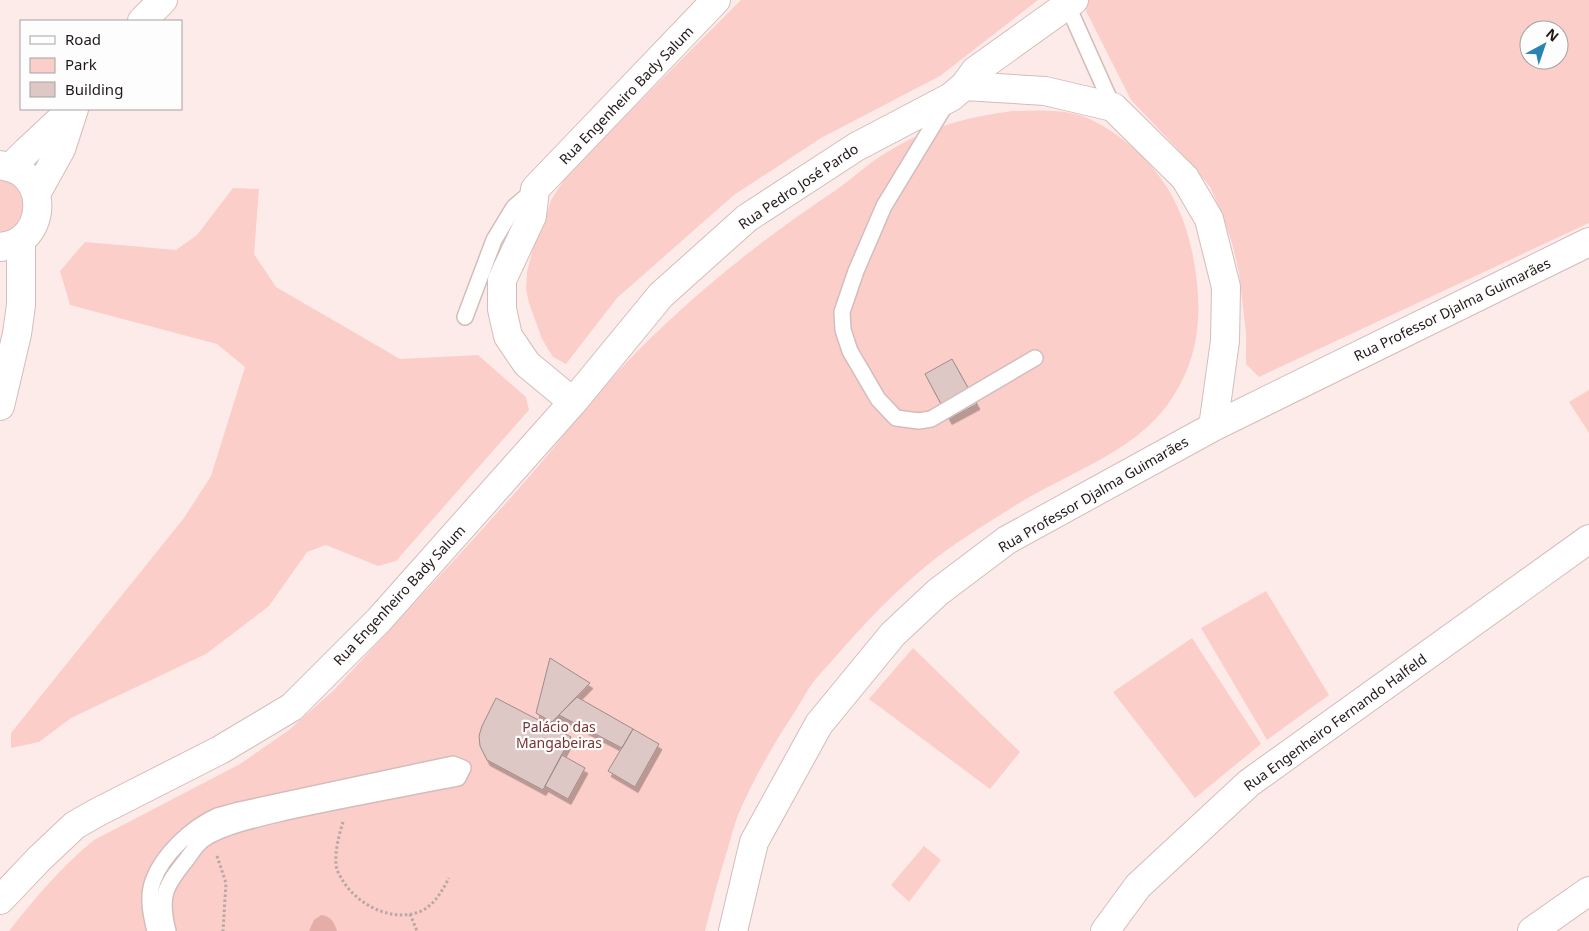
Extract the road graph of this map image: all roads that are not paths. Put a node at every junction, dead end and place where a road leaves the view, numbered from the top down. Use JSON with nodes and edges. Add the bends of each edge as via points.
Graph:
{"nodes":[{"id":1,"x":163,"y":0,"type":"edge"},
{"id":2,"x":716,"y":0,"type":"edge"},
{"id":3,"x":1070,"y":2,"type":"edge"},
{"id":4,"x":143,"y":20,"type":"edge"},
{"id":5,"x":957,"y":91,"type":"junction"},
{"id":6,"x":1113,"y":107,"type":"junction"},
{"id":7,"x":72,"y":110,"type":"edge"},
{"id":8,"x":73,"y":110,"type":"edge"},
{"id":9,"x":6,"y":166,"type":"edge"},
{"id":10,"x":535,"y":189,"type":"junction"},
{"id":11,"x":36,"y":194,"type":"junction"},
{"id":12,"x":1589,"y":242,"type":"edge"},
{"id":13,"x":11,"y":243,"type":"edge"},
{"id":14,"x":465,"y":317,"type":"dead end"},
{"id":15,"x":1035,"y":358,"type":"dead end"},
{"id":16,"x":0,"y":399,"type":"edge"},
{"id":17,"x":573,"y":402,"type":"junction"},
{"id":18,"x":1213,"y":426,"type":"junction"},
{"id":19,"x":1589,"y":539,"type":"edge"},
{"id":20,"x":1589,"y":891,"type":"edge"},
{"id":21,"x":0,"y":900,"type":"edge"},
{"id":22,"x":155,"y":931,"type":"edge"},
{"id":23,"x":168,"y":931,"type":"edge"},
{"id":24,"x":734,"y":931,"type":"edge"},
{"id":25,"x":1105,"y":931,"type":"edge"},
{"id":26,"x":1532,"y":931,"type":"edge"}],
"edges":[{"from":1,"to":4,"type":"street"},
{"from":2,"to":10,"type":"street","name":"Rua Engenheiro Bady Salum"},
{"from":3,"to":5,"type":"street","via":[[975,71]]},
{"from":3,"to":6,"type":"lane"},
{"from":5,"to":6,"type":"street","via":[[1044,91]]},
{"from":5,"to":15,"type":"lane","via":[[884,206],[842,312],[843,330],[850,351],[878,399],[896,418],[919,422]]},
{"from":5,"to":17,"type":"street","name":"Rua Pedro José Pardo","via":[[856,147],[747,218],[661,295]]},
{"from":6,"to":18,"type":"street","via":[[1185,178],[1209,219],[1226,287],[1225,341]]},
{"from":7,"to":9,"type":"street"},
{"from":8,"to":11,"type":"street","via":[[61,149]]},
{"from":9,"to":11,"type":"street","via":[[22,174]]},
{"from":10,"to":14,"type":"lane","name":"Rua Engenheiro Bady Salum","via":[[514,207],[494,240]]},
{"from":10,"to":17,"type":"street","via":[[532,216],[502,280],[502,309],[508,336],[527,364]]},
{"from":11,"to":13,"type":"street","via":[[36,219],[30,230]]},
{"from":12,"to":18,"type":"street","name":"Rua Professor Djalma Guimarães"},
{"from":13,"to":16,"type":"street","via":[[21,305]]},
{"from":17,"to":21,"type":"street","name":"Rua Engenheiro Bady Salum","via":[[379,620],[292,707],[220,750],[75,825]]},
{"from":18,"to":24,"type":"street","name":"Rua Professor Djalma Guimarães","via":[[1007,540],[938,592],[894,634],[819,724],[754,842]]},
{"from":19,"to":25,"type":"street","name":"Rua Engenheiro Fernando Halfeld","via":[[1249,783],[1138,886]]},
{"from":20,"to":26,"type":"street"},
{"from":22,"to":23,"type":"lane","via":[[149,904],[152,882],[183,838],[216,816],[453,764],[464,768],[458,778],[253,820],[204,839],[176,871],[165,891],[163,903]]}]}
